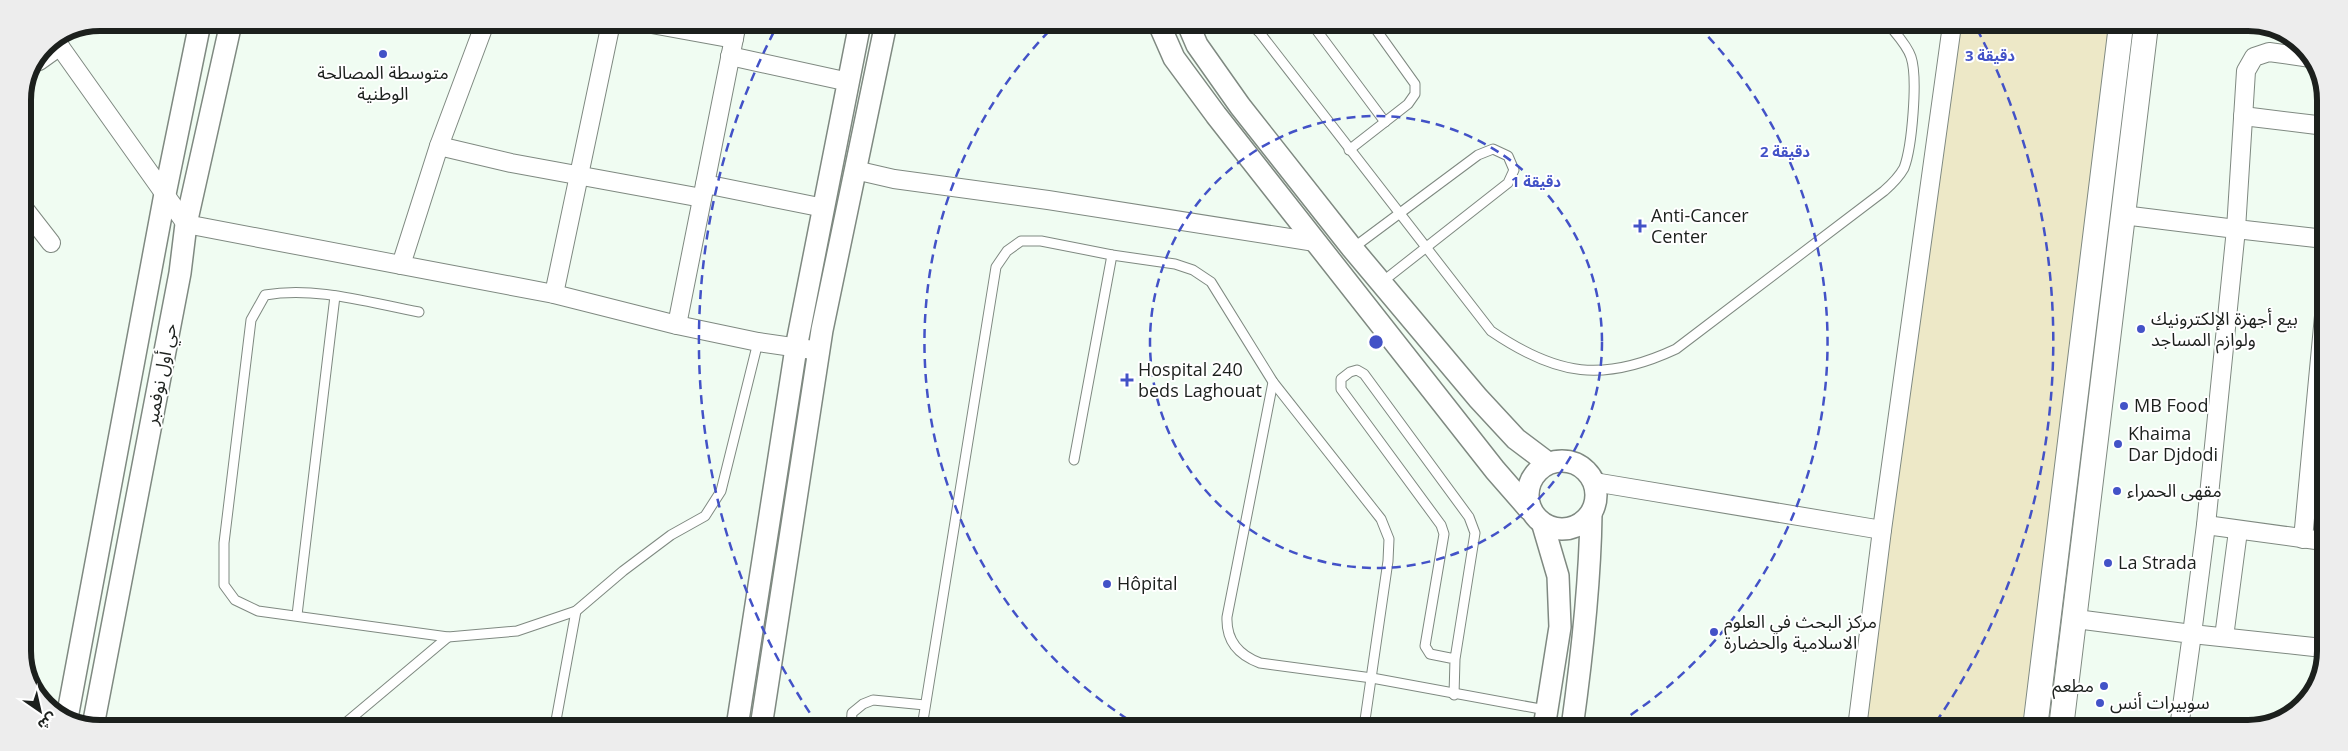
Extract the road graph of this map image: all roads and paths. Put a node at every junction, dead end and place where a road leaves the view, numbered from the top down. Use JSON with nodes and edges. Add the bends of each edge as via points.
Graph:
{"nodes":[{"id":1,"x":198,"y":31,"type":"edge"},
{"id":2,"x":229,"y":31,"type":"edge"},
{"id":3,"x":482,"y":31,"type":"edge"},
{"id":4,"x":609,"y":31,"type":"edge"},
{"id":5,"x":690,"y":31,"type":"edge"},
{"id":6,"x":859,"y":31,"type":"edge"},
{"id":7,"x":885,"y":31,"type":"edge"},
{"id":8,"x":1161,"y":31,"type":"edge"},
{"id":9,"x":1191,"y":31,"type":"edge"},
{"id":10,"x":1258,"y":31,"type":"edge"},
{"id":11,"x":1317,"y":31,"type":"edge"},
{"id":12,"x":1377,"y":31,"type":"edge"},
{"id":13,"x":1894,"y":31,"type":"edge"},
{"id":14,"x":1951,"y":31,"type":"edge"},
{"id":15,"x":2120,"y":31,"type":"edge"},
{"id":16,"x":2145,"y":31,"type":"edge"},
{"id":17,"x":734,"y":39,"type":"edge"},
{"id":18,"x":59,"y":45,"type":"edge"},
{"id":19,"x":2302,"y":57,"type":"edge"},
{"id":20,"x":849,"y":82,"type":"junction"},
{"id":21,"x":2243,"y":116,"type":"junction"},
{"id":22,"x":1385,"y":122,"type":"junction"},
{"id":23,"x":2317,"y":125,"type":"edge"},
{"id":24,"x":439,"y":146,"type":"junction"},
{"id":25,"x":1349,"y":150,"type":"junction"},
{"id":26,"x":855,"y":170,"type":"junction"},
{"id":27,"x":579,"y":177,"type":"junction"},
{"id":28,"x":704,"y":191,"type":"junction"},
{"id":29,"x":165,"y":194,"type":"junction"},
{"id":30,"x":824,"y":208,"type":"junction"},
{"id":31,"x":1401,"y":213,"type":"junction"},
{"id":32,"x":2123,"y":215,"type":"junction"},
{"id":33,"x":31,"y":218,"type":"edge"},
{"id":34,"x":186,"y":224,"type":"junction"},
{"id":35,"x":2236,"y":229,"type":"junction"},
{"id":36,"x":2317,"y":238,"type":"edge"},
{"id":37,"x":1315,"y":242,"type":"junction"},
{"id":38,"x":51,"y":243,"type":"dead end"},
{"id":39,"x":1425,"y":247,"type":"junction"},
{"id":40,"x":1352,"y":248,"type":"junction"},
{"id":41,"x":1112,"y":255,"type":"junction"},
{"id":42,"x":401,"y":265,"type":"junction"},
{"id":43,"x":1382,"y":283,"type":"junction"},
{"id":44,"x":554,"y":294,"type":"junction"},
{"id":45,"x":335,"y":296,"type":"junction"},
{"id":46,"x":420,"y":312,"type":"dead end"},
{"id":47,"x":677,"y":326,"type":"junction"},
{"id":48,"x":758,"y":342,"type":"junction"},
{"id":49,"x":796,"y":348,"type":"junction"},
{"id":50,"x":820,"y":351,"type":"junction"},
{"id":51,"x":1273,"y":382,"type":"junction"},
{"id":52,"x":2317,"y":387,"type":"edge"},
{"id":53,"x":1074,"y":460,"type":"dead end"},
{"id":54,"x":1548,"y":463,"type":"junction"},
{"id":55,"x":1594,"y":482,"type":"junction"},
{"id":56,"x":1529,"y":509,"type":"junction"},
{"id":57,"x":1591,"y":514,"type":"junction"},
{"id":58,"x":1543,"y":525,"type":"junction"},
{"id":59,"x":2206,"y":525,"type":"junction"},
{"id":60,"x":1882,"y":530,"type":"junction"},
{"id":61,"x":2238,"y":531,"type":"junction"},
{"id":62,"x":2302,"y":539,"type":"junction"},
{"id":63,"x":2317,"y":540,"type":"edge"},
{"id":64,"x":576,"y":611,"type":"junction"},
{"id":65,"x":297,"y":615,"type":"junction"},
{"id":66,"x":2076,"y":619,"type":"junction"},
{"id":67,"x":2192,"y":634,"type":"junction"},
{"id":68,"x":448,"y":637,"type":"junction"},
{"id":69,"x":2224,"y":637,"type":"junction"},
{"id":70,"x":2317,"y":647,"type":"edge"},
{"id":71,"x":1455,"y":659,"type":"junction"},
{"id":72,"x":1372,"y":678,"type":"junction"},
{"id":73,"x":1454,"y":695,"type":"junction"},
{"id":74,"x":925,"y":705,"type":"junction"},
{"id":75,"x":68,"y":712,"type":"edge"},
{"id":76,"x":94,"y":719,"type":"edge"},
{"id":77,"x":1545,"y":719,"type":"edge"},
{"id":78,"x":349,"y":720,"type":"edge"},
{"id":79,"x":556,"y":720,"type":"edge"},
{"id":80,"x":737,"y":720,"type":"edge"},
{"id":81,"x":762,"y":720,"type":"edge"},
{"id":82,"x":852,"y":720,"type":"edge"},
{"id":83,"x":923,"y":720,"type":"edge"},
{"id":84,"x":1365,"y":720,"type":"edge"},
{"id":85,"x":1573,"y":720,"type":"edge"},
{"id":86,"x":1858,"y":720,"type":"edge"},
{"id":87,"x":2037,"y":720,"type":"edge"},
{"id":88,"x":2062,"y":720,"type":"edge"},
{"id":89,"x":2180,"y":720,"type":"edge"}],
"edges":[{"from":1,"to":29,"type":"street","name":"حي أول نوفمبر"},
{"from":2,"to":34,"type":"street","name":"حي أول نوفمبر"},
{"from":3,"to":24,"type":"street"},
{"from":4,"to":27,"type":"street"},
{"from":5,"to":17,"type":"street"},
{"from":6,"to":20,"type":"street"},
{"from":7,"to":26,"type":"street"},
{"from":8,"to":37,"type":"street","via":[[1174,58]]},
{"from":9,"to":40,"type":"street","via":[[1197,45],[1240,106]]},
{"from":10,"to":25,"type":"lane"},
{"from":11,"to":22,"type":"lane"},
{"from":12,"to":22,"type":"lane","via":[[1415,84],[1415,94],[1408,104]]},
{"from":13,"to":39,"type":"lane","via":[[1908,48],[1913,74],[1908,151],[1897,179],[1676,349],[1651,360],[1599,371],[1574,370],[1529,355],[1491,331]]},
{"from":14,"to":60,"type":"street"},
{"from":15,"to":87,"type":"main road"},
{"from":16,"to":32,"type":"main road"},
{"from":17,"to":20,"type":"street"},
{"from":17,"to":28,"type":"street"},
{"from":18,"to":29,"type":"street"},
{"from":19,"to":21,"type":"street","via":[[2269,52],[2254,56],[2246,71]]},
{"from":20,"to":30,"type":"street"},
{"from":21,"to":23,"type":"street"},
{"from":21,"to":35,"type":"street"},
{"from":22,"to":25,"type":"lane"},
{"from":24,"to":27,"type":"street"},
{"from":24,"to":42,"type":"street"},
{"from":25,"to":31,"type":"lane"},
{"from":26,"to":37,"type":"street","via":[[894,179]]},
{"from":26,"to":50,"type":"street"},
{"from":27,"to":28,"type":"street"},
{"from":27,"to":44,"type":"street"},
{"from":28,"to":30,"type":"street"},
{"from":28,"to":47,"type":"street"},
{"from":29,"to":34,"type":"street"},
{"from":29,"to":75,"type":"street","name":"حي أول نوفمبر"},
{"from":30,"to":49,"type":"street"},
{"from":31,"to":39,"type":"lane"},
{"from":31,"to":39,"type":"lane","via":[[1478,155],[1493,149],[1508,156],[1514,170],[1508,183]]},
{"from":31,"to":40,"type":"lane"},
{"from":32,"to":35,"type":"street"},
{"from":32,"to":66,"type":"main road"},
{"from":33,"to":38,"type":"street"},
{"from":34,"to":42,"type":"street"},
{"from":34,"to":76,"type":"street","name":"حي أول نوفمبر","via":[[180,273]]},
{"from":35,"to":36,"type":"street"},
{"from":35,"to":59,"type":"street"},
{"from":37,"to":56,"type":"street"},
{"from":39,"to":43,"type":"lane"},
{"from":40,"to":43,"type":"street"},
{"from":41,"to":51,"type":"lane","via":[[1176,264],[1211,282]]},
{"from":41,"to":53,"type":"lane"},
{"from":41,"to":74,"type":"lane","via":[[1042,241],[1021,242],[1006,251],[996,267]]},
{"from":42,"to":44,"type":"street"},
{"from":43,"to":54,"type":"street","via":[[1478,398],[1516,438]]},
{"from":44,"to":47,"type":"street"},
{"from":45,"to":46,"type":"lane"},
{"from":45,"to":65,"type":"lane"},
{"from":45,"to":65,"type":"lane","via":[[284,292],[265,295],[251,320],[224,543],[224,585],[235,600],[258,611]]},
{"from":47,"to":48,"type":"street"},
{"from":48,"to":49,"type":"street"},
{"from":48,"to":64,"type":"lane","via":[[721,491],[705,516],[663,541]]},
{"from":49,"to":50,"type":"street"},
{"from":49,"to":80,"type":"street"},
{"from":50,"to":81,"type":"street"},
{"from":51,"to":72,"type":"lane","via":[[1381,519],[1389,539]]},
{"from":51,"to":72,"type":"lane","via":[[1227,631],[1235,648],[1247,658]]},
{"from":52,"to":62,"type":"street"},
{"from":54,"to":55,"type":"street","via":[[1570,462],[1580,466]]},
{"from":54,"to":56,"type":"street","via":[[1539,469],[1528,487]]},
{"from":55,"to":57,"type":"street","via":[[1596,504]]},
{"from":55,"to":60,"type":"street"},
{"from":56,"to":58,"type":"street"},
{"from":57,"to":58,"type":"street","via":[[1579,525],[1564,530]]},
{"from":57,"to":85,"type":"street","via":[[1586,629]]},
{"from":58,"to":77,"type":"street","via":[[1558,576],[1560,627]]},
{"from":59,"to":61,"type":"street"},
{"from":59,"to":67,"type":"street"},
{"from":60,"to":86,"type":"street"},
{"from":61,"to":62,"type":"street"},
{"from":61,"to":69,"type":"street"},
{"from":62,"to":63,"type":"street"},
{"from":64,"to":68,"type":"lane","via":[[517,631]]},
{"from":64,"to":79,"type":"lane"},
{"from":65,"to":68,"type":"lane"},
{"from":66,"to":67,"type":"street"},
{"from":66,"to":88,"type":"main road"},
{"from":67,"to":69,"type":"street"},
{"from":67,"to":89,"type":"street"},
{"from":68,"to":78,"type":"lane"},
{"from":69,"to":70,"type":"street"},
{"from":71,"to":71,"type":"lane","via":[[1475,533],[1469,517],[1364,374],[1357,370],[1350,372],[1341,379],[1341,389],[1441,525],[1444,534],[1425,646],[1430,654]]},
{"from":71,"to":73,"type":"lane"},
{"from":72,"to":73,"type":"lane"},
{"from":72,"to":84,"type":"lane"},
{"from":73,"to":77,"type":"lane"},
{"from":74,"to":82,"type":"lane","via":[[873,700],[852,713]]},
{"from":74,"to":83,"type":"lane"}]}
